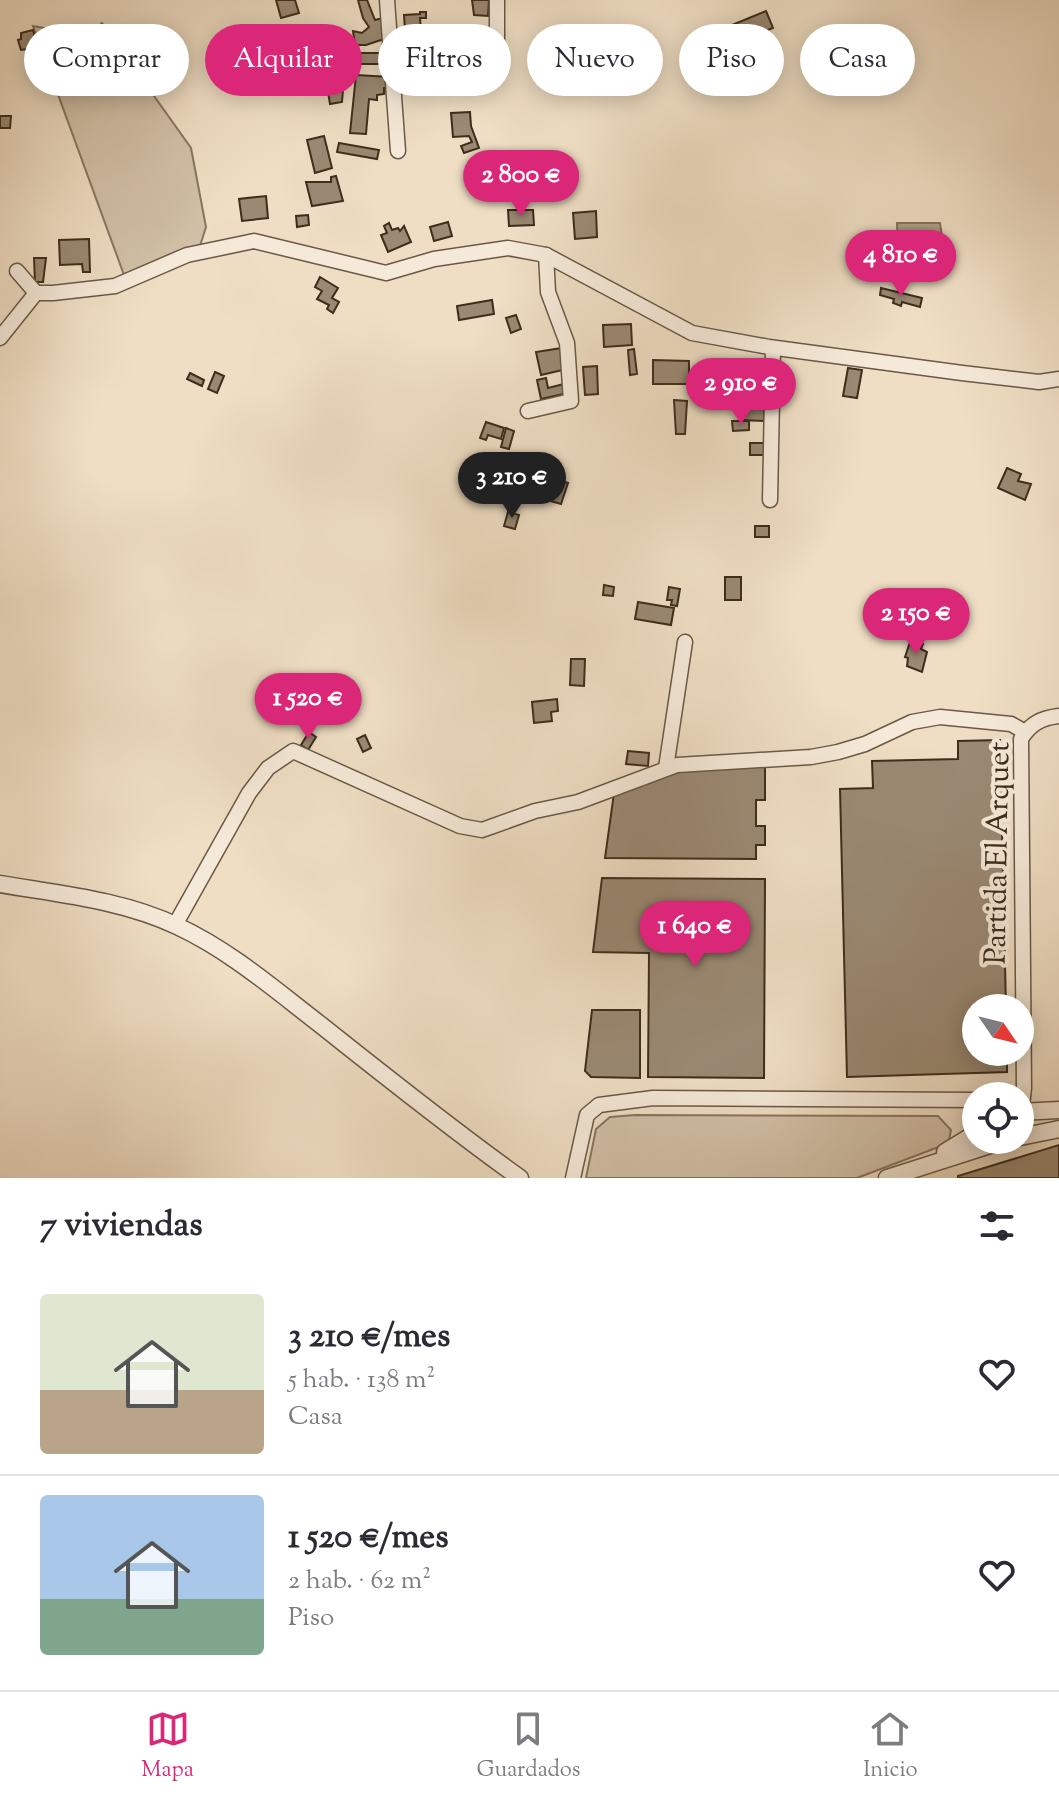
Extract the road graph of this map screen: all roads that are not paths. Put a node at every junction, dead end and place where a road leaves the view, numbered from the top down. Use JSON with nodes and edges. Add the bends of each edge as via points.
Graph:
{"nodes":[{"id":1,"x":387,"y":0,"type":"edge"},
{"id":2,"x":497,"y":0,"type":"edge"},
{"id":3,"x":497,"y":24,"type":"edge"},
{"id":4,"x":398,"y":151,"type":"dead end"},
{"id":5,"x":546,"y":255,"type":"junction"},
{"id":6,"x":17,"y":271,"type":"dead end"},
{"id":7,"x":36,"y":293,"type":"junction"},
{"id":8,"x":0,"y":338,"type":"edge"},
{"id":9,"x":773,"y":348,"type":"junction"},
{"id":10,"x":1059,"y":379,"type":"edge"},
{"id":11,"x":528,"y":411,"type":"dead end"},
{"id":12,"x":770,"y":500,"type":"dead end"},
{"id":13,"x":685,"y":642,"type":"dead end"},
{"id":14,"x":1059,"y":716,"type":"edge"},
{"id":15,"x":1025,"y":732,"type":"junction"},
{"id":16,"x":666,"y":768,"type":"junction"},
{"id":17,"x":0,"y":884,"type":"edge"},
{"id":18,"x":175,"y":925,"type":"junction"},
{"id":19,"x":1022,"y":1082,"type":"edge"},
{"id":20,"x":962,"y":1100,"type":"edge"},
{"id":21,"x":1034,"y":1109,"type":"edge"},
{"id":22,"x":1059,"y":1110,"type":"edge"},
{"id":23,"x":1059,"y":1129,"type":"edge"},
{"id":24,"x":1034,"y":1134,"type":"edge"},
{"id":25,"x":962,"y":1141,"type":"edge"},
{"id":26,"x":962,"y":1153,"type":"edge"},
{"id":27,"x":923,"y":1165,"type":"junction"},
{"id":28,"x":520,"y":1178,"type":"edge"},
{"id":29,"x":573,"y":1178,"type":"edge"},
{"id":30,"x":887,"y":1178,"type":"edge"}],
"edges":[{"from":1,"to":4,"type":"street"},
{"from":2,"to":3,"type":"street"},
{"from":5,"to":7,"type":"street","via":[[508,248],[434,259],[386,273],[254,241],[187,255],[115,286]]},
{"from":5,"to":9,"type":"street","via":[[692,333]]},
{"from":5,"to":11,"type":"street","via":[[548,292],[567,343],[571,401]]},
{"from":6,"to":7,"type":"street"},
{"from":7,"to":8,"type":"street"},
{"from":9,"to":10,"type":"street","via":[[1039,382]]},
{"from":9,"to":12,"type":"street"},
{"from":13,"to":16,"type":"street"},
{"from":14,"to":15,"type":"street","name":"Partida El Arquet"},
{"from":15,"to":16,"type":"street","via":[[1011,724],[940,717],[912,722],[838,752]]},
{"from":15,"to":19,"type":"street","name":"Partida El Arquet"},
{"from":16,"to":18,"type":"street","via":[[578,802],[482,830],[460,826],[293,751],[268,768],[249,793]]},
{"from":17,"to":18,"type":"street","via":[[101,902]]},
{"from":18,"to":28,"type":"street","via":[[255,974]]},
{"from":20,"to":29,"type":"street","via":[[653,1098],[599,1105],[587,1115]]},
{"from":21,"to":22,"type":"street"},
{"from":23,"to":24,"type":"street"},
{"from":25,"to":27,"type":"street"},
{"from":26,"to":27,"type":"street"},
{"from":27,"to":30,"type":"street"}]}
